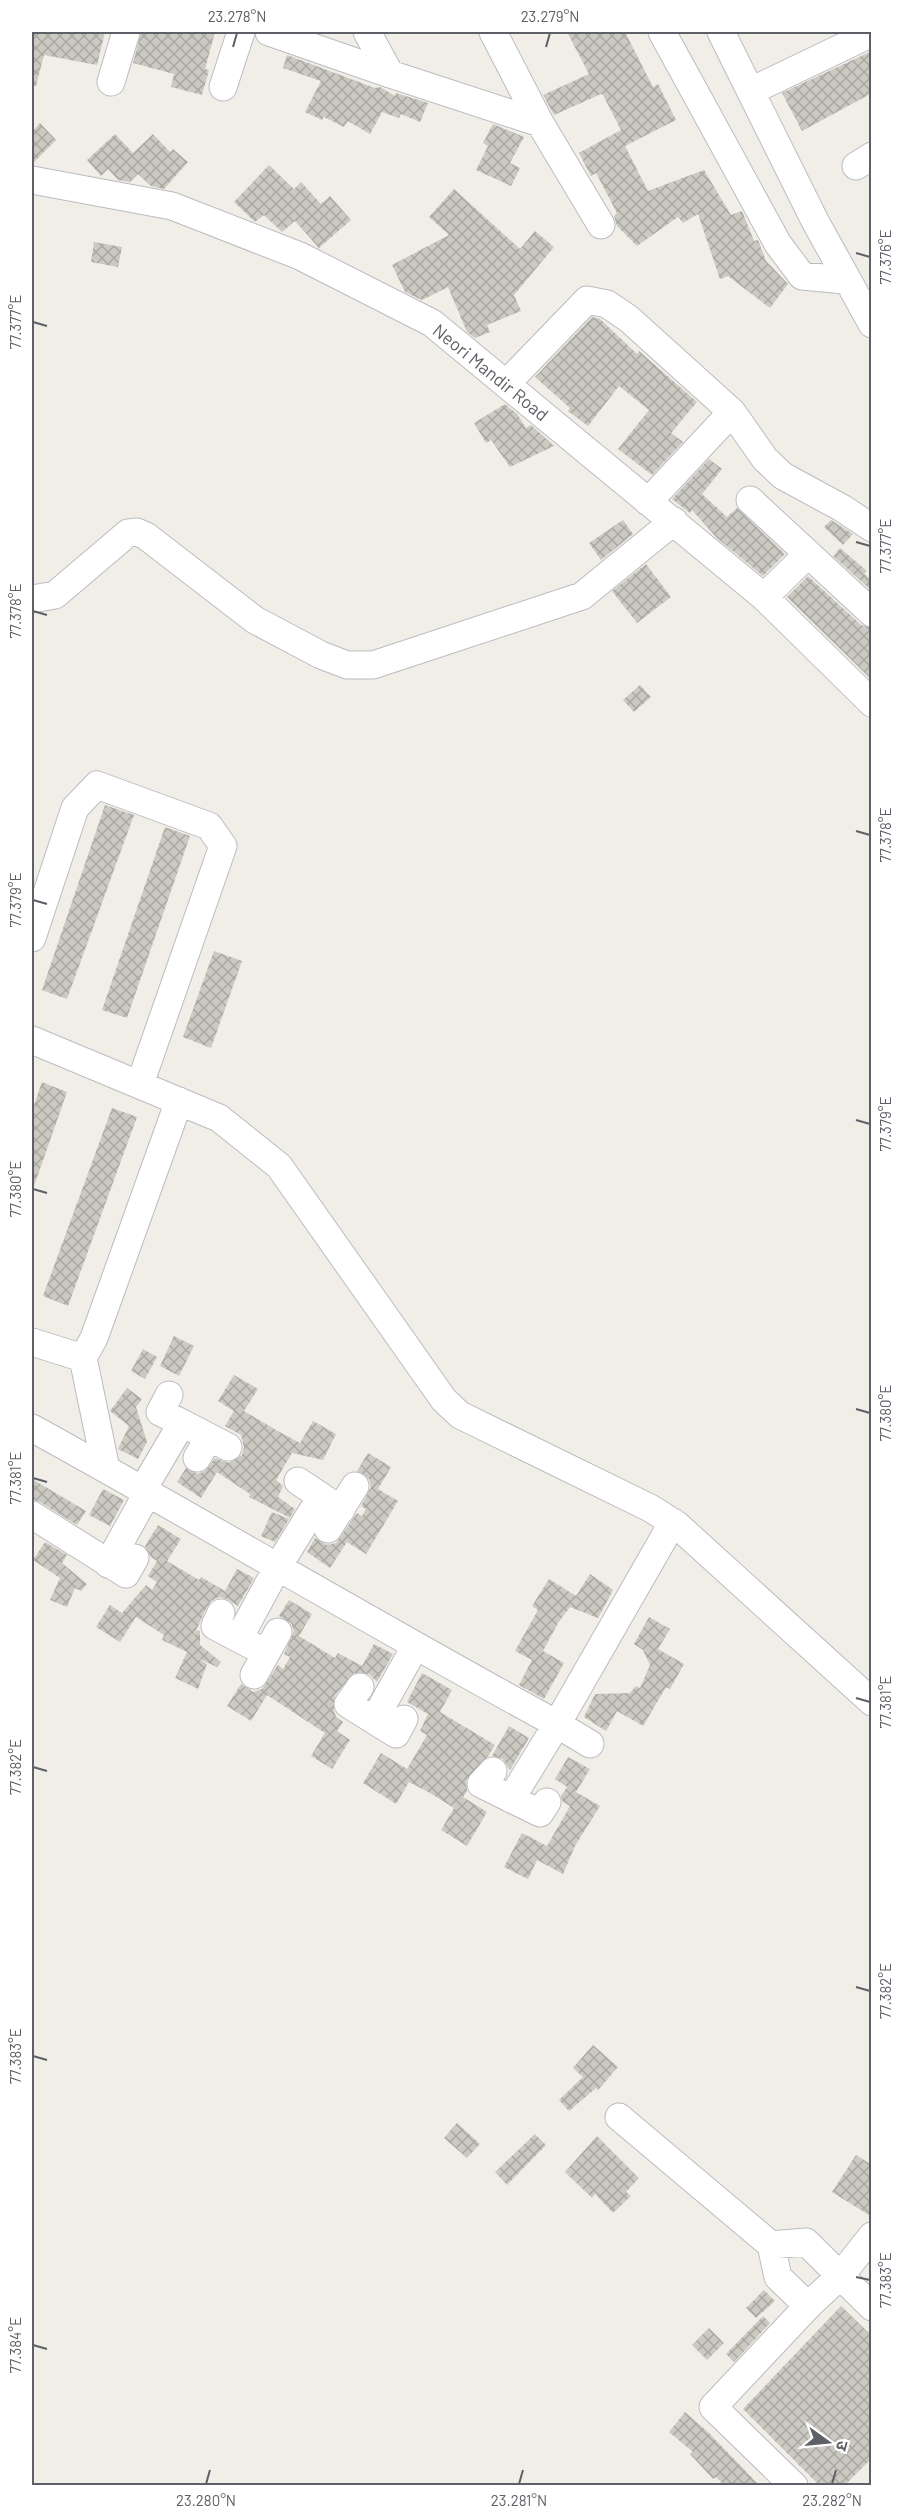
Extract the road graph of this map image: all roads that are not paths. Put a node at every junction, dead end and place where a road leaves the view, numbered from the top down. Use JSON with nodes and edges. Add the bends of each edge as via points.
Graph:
{"nodes":[{"id":1,"x":126,"y":32,"type":"edge"},
{"id":2,"x":241,"y":32,"type":"edge"},
{"id":3,"x":269,"y":32,"type":"edge"},
{"id":4,"x":367,"y":32,"type":"edge"},
{"id":5,"x":492,"y":32,"type":"edge"},
{"id":6,"x":662,"y":32,"type":"edge"},
{"id":7,"x":721,"y":32,"type":"edge"},
{"id":8,"x":872,"y":33,"type":"edge"},
{"id":9,"x":390,"y":74,"type":"junction"},
{"id":10,"x":111,"y":82,"type":"dead end"},
{"id":11,"x":223,"y":87,"type":"dead end"},
{"id":12,"x":751,"y":91,"type":"junction"},
{"id":13,"x":540,"y":123,"type":"junction"},
{"id":14,"x":32,"y":180,"type":"edge"},
{"id":15,"x":601,"y":225,"type":"dead end"},
{"id":16,"x":856,"y":284,"type":"edge"},
{"id":17,"x":872,"y":324,"type":"edge"},
{"id":18,"x":506,"y":384,"type":"junction"},
{"id":19,"x":732,"y":412,"type":"junction"},
{"id":20,"x":750,"y":500,"type":"dead end"},
{"id":21,"x":648,"y":502,"type":"junction"},
{"id":22,"x":674,"y":521,"type":"junction"},
{"id":23,"x":872,"y":528,"type":"edge"},
{"id":24,"x":807,"y":554,"type":"junction"},
{"id":25,"x":764,"y":597,"type":"junction"},
{"id":26,"x":32,"y":599,"type":"edge"},
{"id":27,"x":872,"y":613,"type":"edge"},
{"id":28,"x":872,"y":703,"type":"edge"},
{"id":29,"x":32,"y":938,"type":"edge"},
{"id":30,"x":36,"y":1048,"type":"edge"},
{"id":31,"x":140,"y":1084,"type":"junction"},
{"id":32,"x":178,"y":1101,"type":"junction"},
{"id":33,"x":32,"y":1342,"type":"edge"},
{"id":34,"x":83,"y":1358,"type":"junction"},
{"id":35,"x":169,"y":1395,"type":"dead end"},
{"id":36,"x":96,"y":1412,"type":"junction"},
{"id":37,"x":182,"y":1423,"type":"junction"},
{"id":38,"x":32,"y":1428,"type":"edge"},
{"id":39,"x":211,"y":1447,"type":"dead end"},
{"id":40,"x":67,"y":1448,"type":"junction"},
{"id":41,"x":106,"y":1469,"type":"junction"},
{"id":42,"x":297,"y":1481,"type":"dead end"},
{"id":43,"x":355,"y":1486,"type":"dead end"},
{"id":44,"x":146,"y":1490,"type":"junction"},
{"id":45,"x":330,"y":1512,"type":"junction"},
{"id":46,"x":32,"y":1515,"type":"edge"},
{"id":47,"x":673,"y":1522,"type":"junction"},
{"id":48,"x":135,"y":1558,"type":"dead end"},
{"id":49,"x":108,"y":1564,"type":"junction"},
{"id":50,"x":277,"y":1568,"type":"junction"},
{"id":51,"x":221,"y":1613,"type":"dead end"},
{"id":52,"x":239,"y":1638,"type":"junction"},
{"id":53,"x":415,"y":1647,"type":"junction"},
{"id":54,"x":266,"y":1654,"type":"dead end"},
{"id":55,"x":360,"y":1687,"type":"dead end"},
{"id":56,"x":872,"y":1702,"type":"edge"},
{"id":57,"x":404,"y":1719,"type":"dead end"},
{"id":58,"x":374,"y":1720,"type":"junction"},
{"id":59,"x":557,"y":1724,"type":"junction"},
{"id":60,"x":590,"y":1744,"type":"dead end"},
{"id":61,"x":493,"y":1771,"type":"dead end"},
{"id":62,"x":511,"y":1799,"type":"junction"},
{"id":63,"x":547,"y":1802,"type":"dead end"},
{"id":64,"x":618,"y":2117,"type":"dead end"},
{"id":65,"x":872,"y":2236,"type":"edge"},
{"id":66,"x":771,"y":2246,"type":"junction"},
{"id":67,"x":841,"y":2275,"type":"junction"},
{"id":68,"x":808,"y":2306,"type":"junction"},
{"id":69,"x":872,"y":2307,"type":"edge"},
{"id":70,"x":794,"y":2486,"type":"edge"}],
"edges":[{"from":1,"to":10,"type":"street"},
{"from":2,"to":11,"type":"street"},
{"from":3,"to":9,"type":"street"},
{"from":4,"to":9,"type":"street"},
{"from":5,"to":13,"type":"street"},
{"from":6,"to":16,"type":"street","via":[[778,244],[802,276]]},
{"from":7,"to":12,"type":"street"},
{"from":8,"to":12,"type":"street"},
{"from":9,"to":13,"type":"street"},
{"from":12,"to":16,"type":"street"},
{"from":13,"to":15,"type":"street"},
{"from":14,"to":18,"type":"street","name":"Neori Mandir Road","via":[[172,206],[300,255],[432,323]]},
{"from":16,"to":17,"type":"street"},
{"from":18,"to":19,"type":"street","via":[[587,300],[607,304],[629,319]]},
{"from":18,"to":21,"type":"street","name":"Neori Mandir Road"},
{"from":19,"to":21,"type":"street"},
{"from":19,"to":23,"type":"street","via":[[765,459],[783,476]]},
{"from":20,"to":24,"type":"street"},
{"from":21,"to":22,"type":"street","name":"Neori Mandir Road"},
{"from":22,"to":25,"type":"street","name":"Neori Mandir Road"},
{"from":22,"to":26,"type":"street","via":[[582,597],[373,665],[347,665],[255,620],[137,532],[128,533],[55,595]]},
{"from":24,"to":25,"type":"street"},
{"from":24,"to":27,"type":"street"},
{"from":25,"to":28,"type":"street","name":"Neori Mandir Road"},
{"from":29,"to":31,"type":"street","via":[[75,808],[97,785],[209,826],[223,846]]},
{"from":30,"to":31,"type":"street"},
{"from":31,"to":32,"type":"street"},
{"from":32,"to":34,"type":"street","via":[[94,1338]]},
{"from":32,"to":47,"type":"street","via":[[219,1118],[279,1166],[444,1400],[460,1415]]},
{"from":33,"to":34,"type":"street"},
{"from":34,"to":36,"type":"street"},
{"from":35,"to":37,"type":"street","via":[[160,1412]]},
{"from":36,"to":40,"type":"street"},
{"from":36,"to":41,"type":"street"},
{"from":37,"to":39,"type":"street"},
{"from":37,"to":44,"type":"street"},
{"from":38,"to":40,"type":"street"},
{"from":40,"to":41,"type":"street"},
{"from":41,"to":44,"type":"street"},
{"from":42,"to":45,"type":"street"},
{"from":43,"to":45,"type":"street"},
{"from":44,"to":49,"type":"street"},
{"from":44,"to":50,"type":"street"},
{"from":45,"to":50,"type":"street"},
{"from":46,"to":49,"type":"street"},
{"from":47,"to":56,"type":"street"},
{"from":47,"to":59,"type":"street"},
{"from":48,"to":49,"type":"street","via":[[126,1574]]},
{"from":50,"to":52,"type":"street"},
{"from":50,"to":53,"type":"street"},
{"from":51,"to":52,"type":"street","via":[[215,1626]]},
{"from":52,"to":54,"type":"street"},
{"from":53,"to":58,"type":"street"},
{"from":53,"to":59,"type":"street"},
{"from":55,"to":58,"type":"street","via":[[348,1704]]},
{"from":57,"to":58,"type":"street","via":[[396,1734]]},
{"from":59,"to":60,"type":"street"},
{"from":59,"to":62,"type":"street"},
{"from":61,"to":62,"type":"street","via":[[481,1784]]},
{"from":62,"to":63,"type":"street","via":[[540,1813]]},
{"from":64,"to":66,"type":"street"},
{"from":65,"to":67,"type":"street"},
{"from":66,"to":67,"type":"street","via":[[806,2242]]},
{"from":66,"to":68,"type":"street","via":[[778,2277]]},
{"from":67,"to":68,"type":"street"},
{"from":67,"to":69,"type":"street"},
{"from":68,"to":70,"type":"street","via":[[713,2407]]}]}
